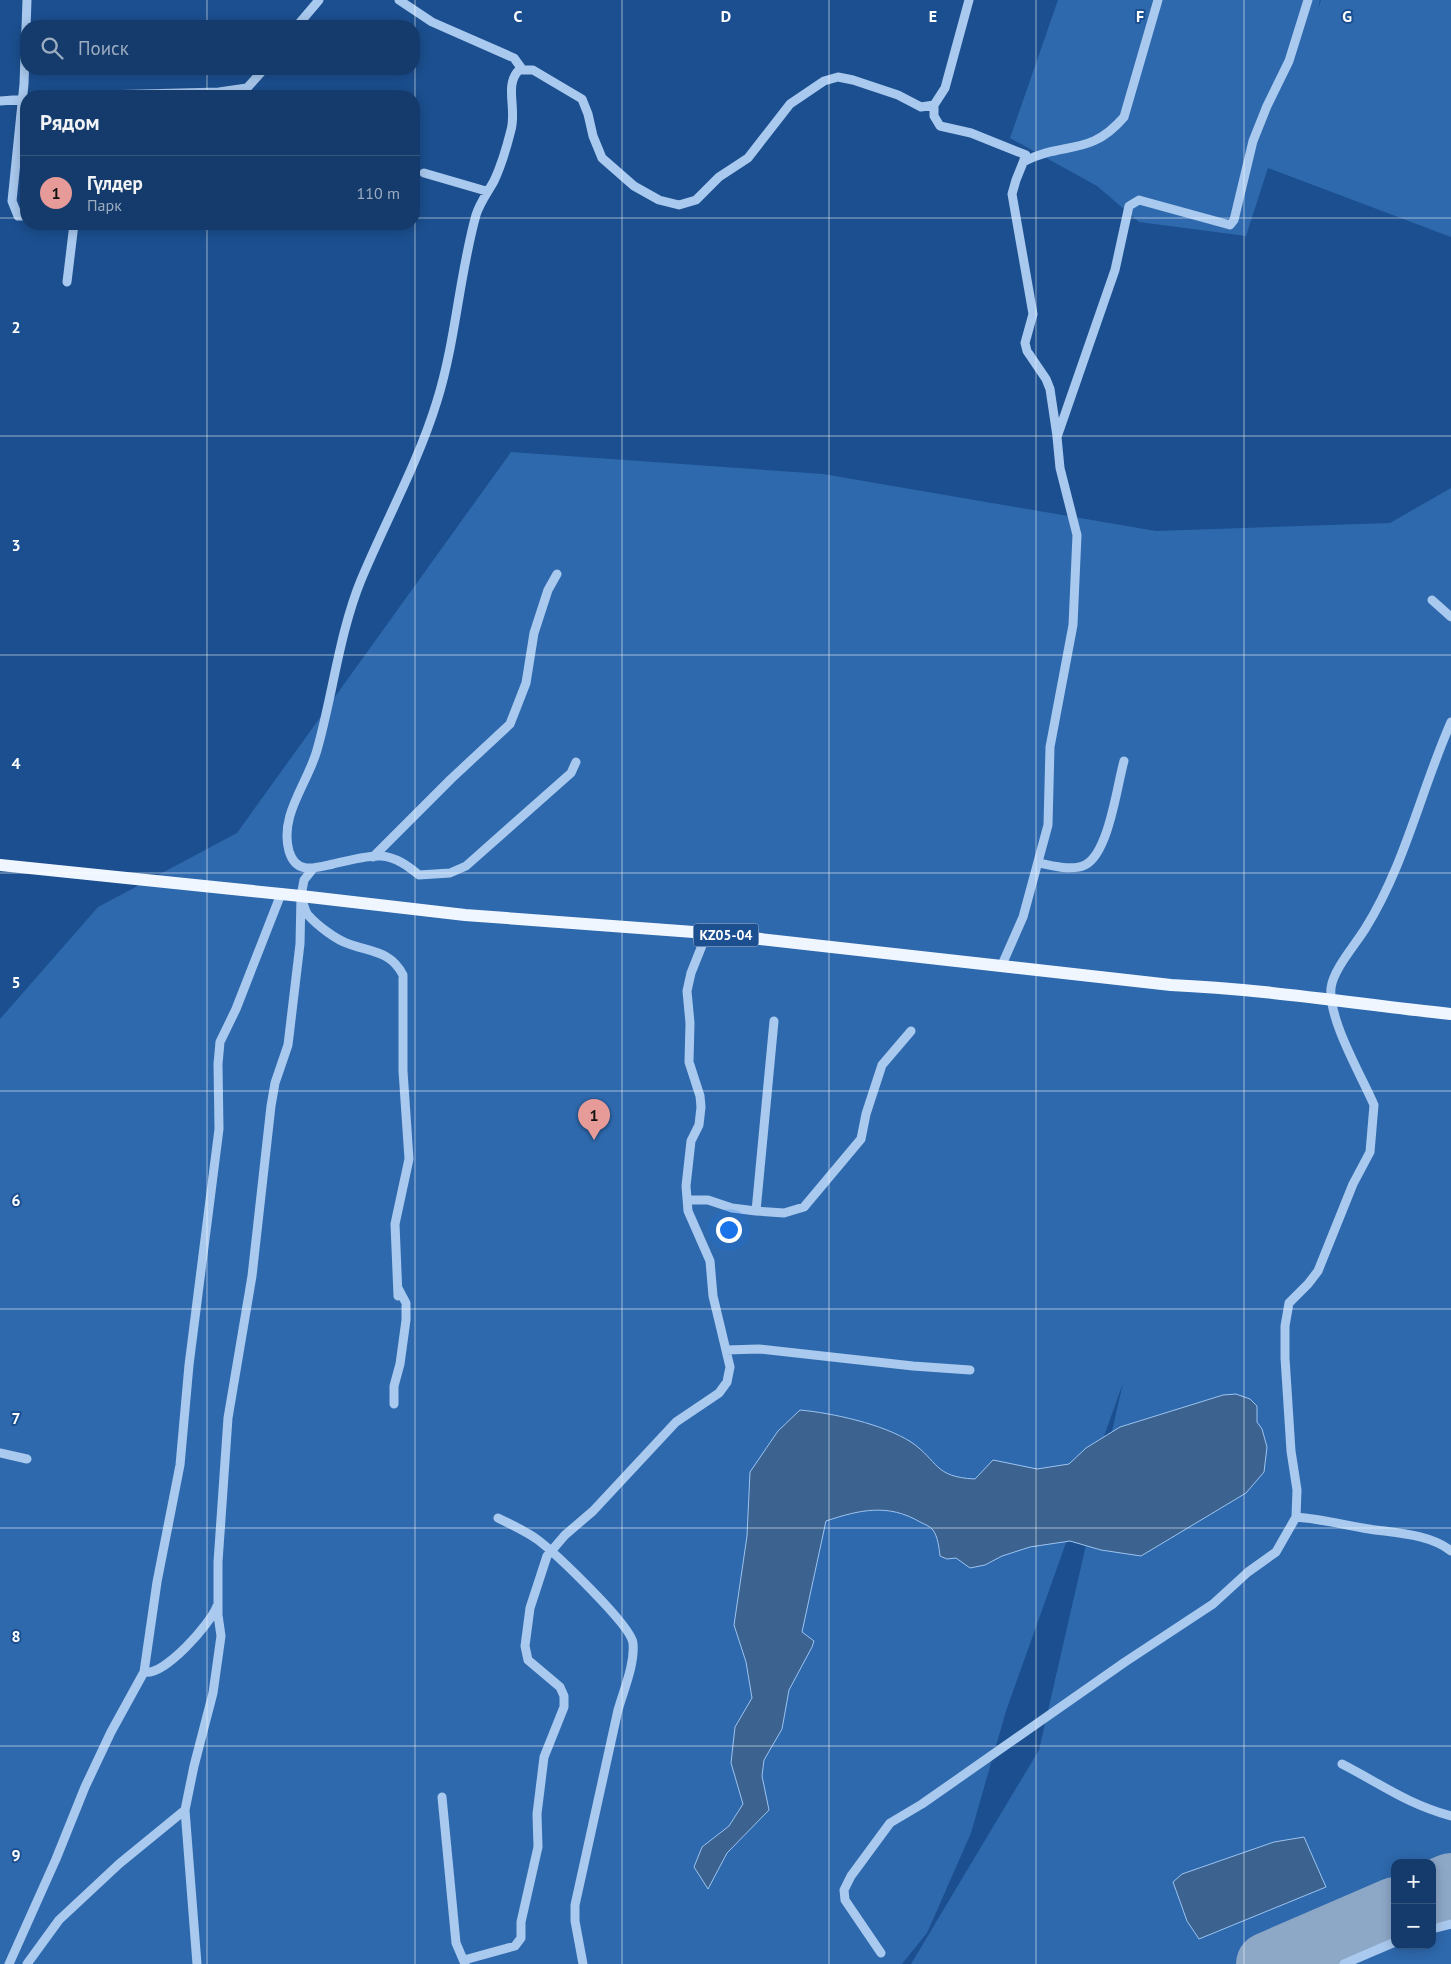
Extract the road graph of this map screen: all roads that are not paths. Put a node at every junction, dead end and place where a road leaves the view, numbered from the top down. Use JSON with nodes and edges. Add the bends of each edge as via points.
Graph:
{"nodes":[{"id":1,"x":27,"y":0,"type":"edge"},
{"id":2,"x":319,"y":0,"type":"edge"},
{"id":3,"x":399,"y":0,"type":"edge"},
{"id":4,"x":969,"y":0,"type":"edge"},
{"id":5,"x":1158,"y":0,"type":"edge"},
{"id":6,"x":1308,"y":0,"type":"edge"},
{"id":7,"x":26,"y":20,"type":"edge"},
{"id":8,"x":302,"y":20,"type":"edge"},
{"id":9,"x":522,"y":68,"type":"junction"},
{"id":10,"x":25,"y":75,"type":"edge"},
{"id":11,"x":259,"y":75,"type":"edge"},
{"id":12,"x":24,"y":90,"type":"edge"},
{"id":13,"x":238,"y":90,"type":"edge"},
{"id":14,"x":20,"y":99,"type":"edge"},
{"id":15,"x":0,"y":101,"type":"edge"},
{"id":16,"x":934,"y":105,"type":"junction"},
{"id":17,"x":20,"y":133,"type":"edge"},
{"id":18,"x":1025,"y":160,"type":"junction"},
{"id":19,"x":424,"y":174,"type":"dead end"},
{"id":20,"x":486,"y":191,"type":"junction"},
{"id":21,"x":20,"y":216,"type":"edge"},
{"id":22,"x":73,"y":230,"type":"edge"},
{"id":23,"x":67,"y":282,"type":"dead end"},
{"id":24,"x":1057,"y":437,"type":"junction"},
{"id":25,"x":557,"y":574,"type":"dead end"},
{"id":26,"x":1432,"y":600,"type":"dead end"},
{"id":27,"x":1451,"y":617,"type":"edge"},
{"id":28,"x":1451,"y":722,"type":"edge"},
{"id":29,"x":1124,"y":761,"type":"dead end"},
{"id":30,"x":576,"y":762,"type":"dead end"},
{"id":31,"x":373,"y":856,"type":"junction"},
{"id":32,"x":1039,"y":863,"type":"junction"},
{"id":33,"x":0,"y":866,"type":"edge"},
{"id":34,"x":312,"y":870,"type":"junction"},
{"id":35,"x":281,"y":894,"type":"junction"},
{"id":36,"x":300,"y":896,"type":"junction"},
{"id":37,"x":708,"y":933,"type":"junction"},
{"id":38,"x":1001,"y":966,"type":"junction"},
{"id":39,"x":1331,"y":1002,"type":"junction"},
{"id":40,"x":1451,"y":1014,"type":"edge"},
{"id":41,"x":774,"y":1021,"type":"dead end"},
{"id":42,"x":910,"y":1031,"type":"dead end"},
{"id":43,"x":688,"y":1200,"type":"junction"},
{"id":44,"x":756,"y":1212,"type":"junction"},
{"id":45,"x":726,"y":1350,"type":"junction"},
{"id":46,"x":970,"y":1370,"type":"dead end"},
{"id":47,"x":394,"y":1404,"type":"dead end"},
{"id":48,"x":0,"y":1453,"type":"edge"},
{"id":49,"x":27,"y":1459,"type":"dead end"},
{"id":50,"x":1296,"y":1517,"type":"junction"},
{"id":51,"x":498,"y":1518,"type":"dead end"},
{"id":52,"x":550,"y":1551,"type":"junction"},
{"id":53,"x":1451,"y":1551,"type":"edge"},
{"id":54,"x":218,"y":1602,"type":"junction"},
{"id":55,"x":144,"y":1672,"type":"junction"},
{"id":56,"x":1342,"y":1764,"type":"dead end"},
{"id":57,"x":442,"y":1798,"type":"dead end"},
{"id":58,"x":185,"y":1810,"type":"junction"},
{"id":59,"x":1451,"y":1816,"type":"edge"},
{"id":60,"x":1451,"y":1924,"type":"edge"},
{"id":61,"x":1436,"y":1928,"type":"edge"},
{"id":62,"x":1391,"y":1944,"type":"edge"},
{"id":63,"x":881,"y":1953,"type":"dead end"},
{"id":64,"x":464,"y":1962,"type":"edge"},
{"id":65,"x":9,"y":1964,"type":"edge"},
{"id":66,"x":26,"y":1964,"type":"edge"},
{"id":67,"x":197,"y":1964,"type":"edge"},
{"id":68,"x":583,"y":1964,"type":"edge"},
{"id":69,"x":1344,"y":1964,"type":"edge"}],
"edges":[{"from":1,"to":7,"type":"street"},
{"from":2,"to":8,"type":"street"},
{"from":3,"to":9,"type":"street","via":[[432,22],[514,58]]},
{"from":4,"to":16,"type":"street","via":[[945,88]]},
{"from":5,"to":18,"type":"street","via":[[1124,117],[1113,130],[1095,141]]},
{"from":6,"to":24,"type":"street","via":[[1289,61],[1253,141],[1234,220],[1230,225],[1139,200],[1129,206],[1115,270]]},
{"from":9,"to":16,"type":"street","via":[[542,74],[582,99],[602,158],[634,186],[659,200],[679,205],[696,200],[719,177],[748,158],[790,104],[824,81],[838,77],[853,80],[898,95],[921,107]]},
{"from":9,"to":20,"type":"street","via":[[512,78],[510,86],[514,114],[511,132],[497,174]]},
{"from":10,"to":12,"type":"street"},
{"from":11,"to":13,"type":"street","via":[[247,88]]},
{"from":14,"to":15,"type":"street"},
{"from":16,"to":18,"type":"street","via":[[934,116],[940,126],[971,133],[1026,155]]},
{"from":17,"to":21,"type":"street","via":[[12,202]]},
{"from":18,"to":24,"type":"street","via":[[1012,194],[1033,314],[1025,343],[1050,389]]},
{"from":19,"to":20,"type":"street"},
{"from":20,"to":34,"type":"street","via":[[476,213],[438,399],[416,461],[361,581],[316,752],[290,813],[287,832],[292,859]]},
{"from":22,"to":23,"type":"street"},
{"from":24,"to":32,"type":"street","via":[[1060,468],[1077,535],[1077,558],[1073,624],[1050,748],[1048,825]]},
{"from":25,"to":31,"type":"street","via":[[548,590],[534,633],[526,683],[510,724]]},
{"from":26,"to":27,"type":"street"},
{"from":28,"to":39,"type":"street","via":[[1390,882],[1375,913],[1334,978]]},
{"from":29,"to":32,"type":"street","via":[[1105,834],[1094,859],[1084,866],[1074,867]]},
{"from":30,"to":31,"type":"street","via":[[571,773],[466,866],[450,873],[420,875],[393,859]]},
{"from":31,"to":34,"type":"street"},
{"from":32,"to":38,"type":"street","via":[[1023,917]]},
{"from":33,"to":35,"type":"main road","number":"KZ05-04"},
{"from":34,"to":36,"type":"street","via":[[304,880]]},
{"from":35,"to":36,"type":"main road","number":"KZ05-04"},
{"from":35,"to":55,"type":"street","via":[[220,1042],[219,1129],[180,1466],[157,1582]]},
{"from":36,"to":37,"type":"main road","number":"KZ05-04","via":[[466,915]]},
{"from":36,"to":47,"type":"street","via":[[308,914],[322,926],[348,944],[389,957],[403,975],[403,1072],[409,1159],[395,1224],[398,1292],[406,1303],[406,1320],[394,1386]]},
{"from":36,"to":54,"type":"street","via":[[300,944],[288,1045],[275,1082],[271,1106],[252,1276],[228,1418],[220,1511]]},
{"from":37,"to":38,"type":"main road","number":"KZ05-04"},
{"from":37,"to":43,"type":"street","via":[[687,991],[689,1062],[701,1108],[687,1162]]},
{"from":38,"to":39,"type":"main road","number":"KZ05-04","via":[[1171,985],[1237,988]]},
{"from":39,"to":40,"type":"main road","number":"KZ05-04"},
{"from":39,"to":50,"type":"street","via":[[1374,1105],[1374,1113],[1370,1152],[1353,1184],[1318,1271],[1289,1303],[1285,1358],[1297,1490]]},
{"from":41,"to":44,"type":"street"},
{"from":42,"to":44,"type":"street","via":[[882,1066],[861,1139],[843,1162],[804,1207],[784,1213]]},
{"from":43,"to":44,"type":"street","via":[[708,1200]]},
{"from":43,"to":45,"type":"street","via":[[688,1211],[710,1261],[713,1296]]},
{"from":45,"to":46,"type":"street","via":[[759,1349]]},
{"from":45,"to":52,"type":"street","via":[[730,1367],[727,1382],[719,1393],[676,1422],[593,1511]]},
{"from":48,"to":49,"type":"street"},
{"from":50,"to":53,"type":"street","via":[[1327,1519],[1420,1538],[1438,1542]]},
{"from":50,"to":63,"type":"street","via":[[1276,1552],[1213,1604],[890,1823],[844,1890],[849,1908]]},
{"from":51,"to":52,"type":"street","via":[[538,1540]]},
{"from":52,"to":64,"type":"street","via":[[530,1608],[525,1646],[528,1660],[560,1687],[564,1707],[544,1757],[537,1814],[538,1847],[521,1922],[521,1938],[515,1946]]},
{"from":52,"to":68,"type":"street","via":[[614,1613],[633,1641],[575,1905]]},
{"from":54,"to":55,"type":"street","via":[[207,1622],[180,1653],[163,1666]]},
{"from":54,"to":58,"type":"street","via":[[221,1636],[213,1693]]},
{"from":55,"to":65,"type":"street","via":[[110,1732]]},
{"from":56,"to":59,"type":"street","via":[[1427,1810]]},
{"from":57,"to":64,"type":"street","via":[[456,1943]]},
{"from":58,"to":66,"type":"street","via":[[119,1864],[59,1920]]},
{"from":58,"to":67,"type":"street"},
{"from":60,"to":61,"type":"street"},
{"from":62,"to":69,"type":"street"}]}
